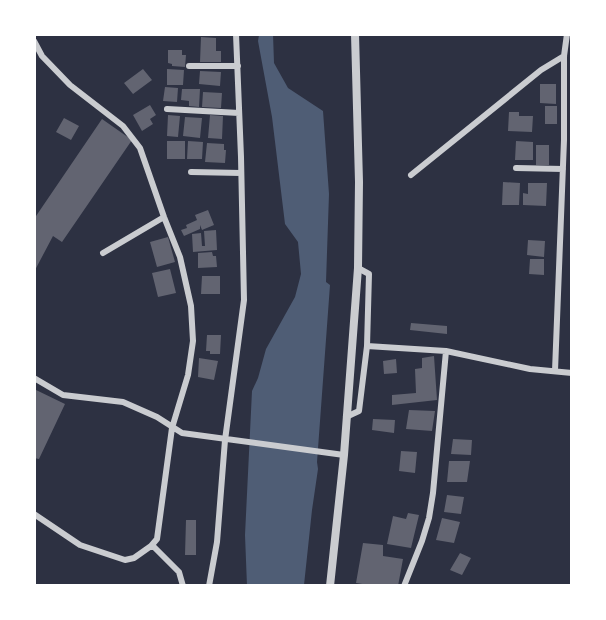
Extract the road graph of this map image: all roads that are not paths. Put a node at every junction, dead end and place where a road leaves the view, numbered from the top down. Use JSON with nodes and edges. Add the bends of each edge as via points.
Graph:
{"nodes":[{"id":1,"x":236,"y":34,"type":"edge"},
{"id":2,"x":355,"y":34,"type":"edge"},
{"id":3,"x":567,"y":35,"type":"edge"},
{"id":4,"x":34,"y":41,"type":"edge"},
{"id":5,"x":34,"y":56,"type":"edge"},
{"id":6,"x":42,"y":56,"type":"junction"},
{"id":7,"x":564,"y":56,"type":"junction"},
{"id":8,"x":189,"y":66,"type":"dead end"},
{"id":9,"x":238,"y":66,"type":"junction"},
{"id":10,"x":166,"y":109,"type":"dead end"},
{"id":11,"x":239,"y":113,"type":"junction"},
{"id":12,"x":568,"y":140,"type":"edge"},
{"id":13,"x":516,"y":168,"type":"dead end"},
{"id":14,"x":563,"y":169,"type":"junction"},
{"id":15,"x":191,"y":172,"type":"dead end"},
{"id":16,"x":241,"y":173,"type":"junction"},
{"id":17,"x":411,"y":175,"type":"dead end"},
{"id":18,"x":164,"y":217,"type":"junction"},
{"id":19,"x":103,"y":253,"type":"dead end"},
{"id":20,"x":358,"y":268,"type":"junction"},
{"id":21,"x":367,"y":346,"type":"junction"},
{"id":22,"x":446,"y":351,"type":"junction"},
{"id":23,"x":555,"y":371,"type":"junction"},
{"id":24,"x":572,"y":373,"type":"edge"},
{"id":25,"x":34,"y":378,"type":"edge"},
{"id":26,"x":346,"y":417,"type":"junction"},
{"id":27,"x":172,"y":428,"type":"junction"},
{"id":28,"x":225,"y":440,"type":"junction"},
{"id":29,"x":344,"y":455,"type":"junction"},
{"id":30,"x":34,"y":514,"type":"edge"},
{"id":31,"x":152,"y":545,"type":"junction"},
{"id":32,"x":183,"y":585,"type":"edge"},
{"id":33,"x":209,"y":585,"type":"edge"},
{"id":34,"x":330,"y":585,"type":"edge"},
{"id":35,"x":404,"y":585,"type":"edge"}],
"edges":[{"from":1,"to":9,"type":"street"},
{"from":2,"to":20,"type":"street"},
{"from":3,"to":7,"type":"street"},
{"from":4,"to":6,"type":"street"},
{"from":5,"to":6,"type":"street"},
{"from":6,"to":18,"type":"street","via":[[70,85],[123,126],[140,148]]},
{"from":7,"to":12,"type":"street"},
{"from":7,"to":17,"type":"street","via":[[541,70]]},
{"from":8,"to":9,"type":"street"},
{"from":9,"to":11,"type":"street"},
{"from":10,"to":11,"type":"street"},
{"from":11,"to":16,"type":"street"},
{"from":12,"to":14,"type":"street"},
{"from":13,"to":14,"type":"street"},
{"from":14,"to":23,"type":"street"},
{"from":15,"to":16,"type":"street"},
{"from":16,"to":28,"type":"street","via":[[244,300]]},
{"from":18,"to":19,"type":"street"},
{"from":18,"to":27,"type":"street","via":[[180,257],[191,306],[193,341],[188,375]]},
{"from":20,"to":21,"type":"street","via":[[369,274]]},
{"from":20,"to":26,"type":"street"},
{"from":21,"to":22,"type":"street"},
{"from":21,"to":26,"type":"street","via":[[360,411]]},
{"from":22,"to":23,"type":"street"},
{"from":22,"to":35,"type":"street","via":[[429,518]]},
{"from":23,"to":24,"type":"street"},
{"from":25,"to":27,"type":"street","via":[[63,395],[123,402]]},
{"from":26,"to":29,"type":"street"},
{"from":27,"to":28,"type":"street"},
{"from":27,"to":31,"type":"street","via":[[157,539]]},
{"from":28,"to":29,"type":"street"},
{"from":28,"to":33,"type":"street","via":[[217,542]]},
{"from":29,"to":34,"type":"street"},
{"from":30,"to":31,"type":"street","via":[[80,545],[124,560]]},
{"from":31,"to":32,"type":"street","via":[[179,572]]}]}
